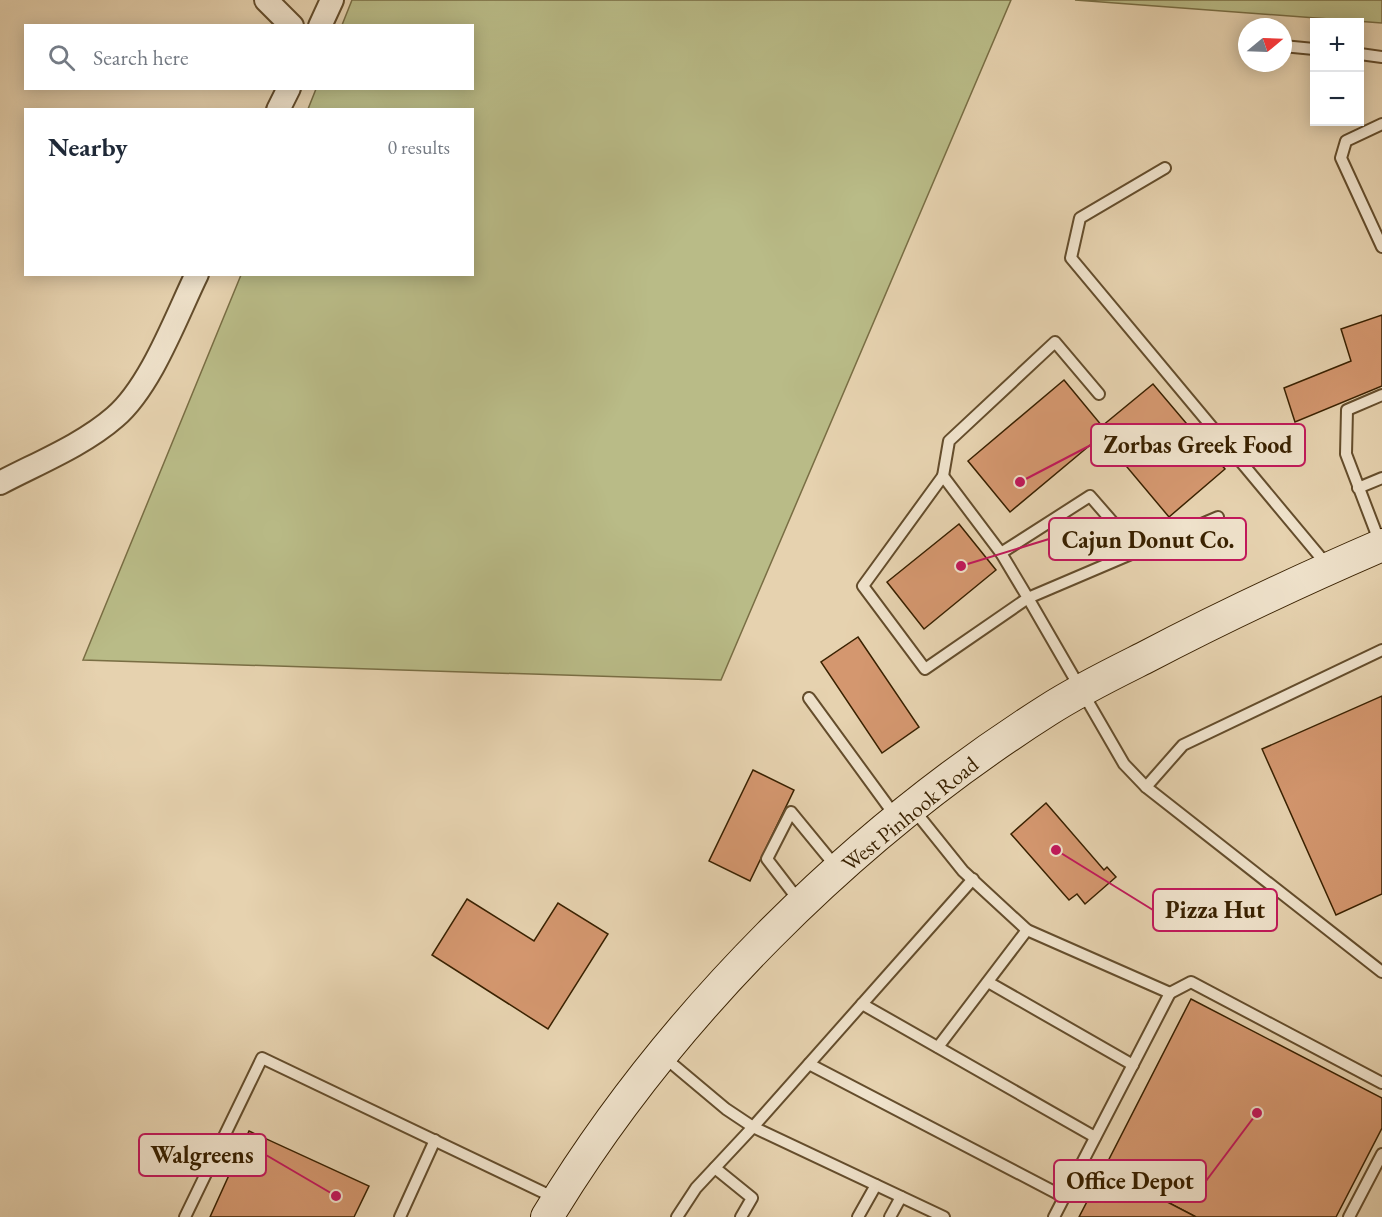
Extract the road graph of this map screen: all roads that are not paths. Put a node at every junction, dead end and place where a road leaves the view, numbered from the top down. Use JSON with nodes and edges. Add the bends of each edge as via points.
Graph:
{"nodes":[{"id":1,"x":266,"y":0,"type":"edge"},
{"id":2,"x":332,"y":0,"type":"edge"},
{"id":3,"x":290,"y":24,"type":"edge"},
{"id":4,"x":321,"y":24,"type":"edge"},
{"id":5,"x":1292,"y":47,"type":"edge"},
{"id":6,"x":1310,"y":49,"type":"edge"},
{"id":7,"x":1364,"y":55,"type":"edge"},
{"id":8,"x":1382,"y":57,"type":"edge"},
{"id":9,"x":288,"y":90,"type":"edge"},
{"id":10,"x":279,"y":108,"type":"edge"},
{"id":11,"x":1382,"y":124,"type":"edge"},
{"id":12,"x":1165,"y":168,"type":"dead end"},
{"id":13,"x":1382,"y":247,"type":"edge"},
{"id":14,"x":196,"y":276,"type":"edge"},
{"id":15,"x":1099,"y":394,"type":"dead end"},
{"id":16,"x":1382,"y":395,"type":"edge"},
{"id":17,"x":1359,"y":448,"type":"dead end"},
{"id":18,"x":1347,"y":454,"type":"junction"},
{"id":19,"x":943,"y":476,"type":"junction"},
{"id":20,"x":1382,"y":478,"type":"edge"},
{"id":21,"x":0,"y":483,"type":"edge"},
{"id":22,"x":1358,"y":488,"type":"junction"},
{"id":23,"x":1218,"y":517,"type":"dead end"},
{"id":24,"x":1381,"y":545,"type":"edge"},
{"id":25,"x":1137,"y":550,"type":"junction"},
{"id":26,"x":1001,"y":553,"type":"junction"},
{"id":27,"x":1329,"y":568,"type":"junction"},
{"id":28,"x":1028,"y":598,"type":"junction"},
{"id":29,"x":1382,"y":650,"type":"edge"},
{"id":30,"x":1081,"y":690,"type":"junction"},
{"id":31,"x":809,"y":698,"type":"dead end"},
{"id":32,"x":1146,"y":788,"type":"junction"},
{"id":33,"x":905,"y":813,"type":"junction"},
{"id":34,"x":840,"y":871,"type":"junction"},
{"id":35,"x":973,"y":879,"type":"junction"},
{"id":36,"x":802,"y":905,"type":"junction"},
{"id":37,"x":1027,"y":930,"type":"junction"},
{"id":38,"x":1382,"y":972,"type":"edge"},
{"id":39,"x":988,"y":982,"type":"junction"},
{"id":40,"x":1170,"y":993,"type":"junction"},
{"id":41,"x":862,"y":1004,"type":"junction"},
{"id":42,"x":938,"y":1047,"type":"junction"},
{"id":43,"x":662,"y":1055,"type":"junction"},
{"id":44,"x":809,"y":1064,"type":"junction"},
{"id":45,"x":1133,"y":1065,"type":"junction"},
{"id":46,"x":1382,"y":1083,"type":"edge"},
{"id":47,"x":753,"y":1128,"type":"junction"},
{"id":48,"x":1095,"y":1137,"type":"junction"},
{"id":49,"x":435,"y":1140,"type":"junction"},
{"id":50,"x":1382,"y":1154,"type":"edge"},
{"id":51,"x":715,"y":1168,"type":"junction"},
{"id":52,"x":876,"y":1185,"type":"junction"},
{"id":53,"x":901,"y":1197,"type":"junction"},
{"id":54,"x":1064,"y":1197,"type":"junction"},
{"id":55,"x":553,"y":1208,"type":"edge"},
{"id":56,"x":185,"y":1217,"type":"edge"},
{"id":57,"x":400,"y":1217,"type":"edge"},
{"id":58,"x":677,"y":1217,"type":"edge"},
{"id":59,"x":741,"y":1217,"type":"edge"},
{"id":60,"x":858,"y":1217,"type":"edge"},
{"id":61,"x":890,"y":1217,"type":"edge"},
{"id":62,"x":944,"y":1217,"type":"edge"},
{"id":63,"x":1054,"y":1217,"type":"edge"},
{"id":64,"x":1349,"y":1217,"type":"edge"}],
"edges":[{"from":1,"to":3,"type":"street"},
{"from":2,"to":4,"type":"street"},
{"from":5,"to":6,"type":"lane"},
{"from":7,"to":8,"type":"lane"},
{"from":9,"to":10,"type":"street"},
{"from":11,"to":13,"type":"lane","via":[[1346,141],[1341,158]]},
{"from":12,"to":27,"type":"lane","via":[[1080,218],[1071,258]]},
{"from":14,"to":21,"type":"street","via":[[143,384],[115,417]]},
{"from":15,"to":19,"type":"lane","via":[[1055,342],[949,441]]},
{"from":16,"to":18,"type":"lane","via":[[1347,410]]},
{"from":17,"to":18,"type":"lane"},
{"from":18,"to":22,"type":"lane"},
{"from":19,"to":26,"type":"lane"},
{"from":19,"to":28,"type":"lane","via":[[863,586],[925,669]]},
{"from":20,"to":22,"type":"lane"},
{"from":22,"to":24,"type":"lane"},
{"from":23,"to":25,"type":"lane"},
{"from":24,"to":27,"type":"main road","name":"West Pinhook Road"},
{"from":25,"to":26,"type":"lane","via":[[1090,496]]},
{"from":25,"to":28,"type":"lane"},
{"from":26,"to":28,"type":"lane"},
{"from":27,"to":30,"type":"main road","name":"West Pinhook Road","via":[[1188,634]]},
{"from":28,"to":30,"type":"lane"},
{"from":29,"to":32,"type":"lane","via":[[1183,746]]},
{"from":30,"to":32,"type":"lane","via":[[1124,764]]},
{"from":30,"to":33,"type":"main road","name":"West Pinhook Road","via":[[976,759]]},
{"from":31,"to":33,"type":"lane"},
{"from":32,"to":38,"type":"lane"},
{"from":33,"to":34,"type":"main road","name":"West Pinhook Road"},
{"from":33,"to":35,"type":"lane"},
{"from":34,"to":36,"type":"main road","name":"West Pinhook Road"},
{"from":34,"to":36,"type":"lane","via":[[791,812],[767,859]]},
{"from":35,"to":37,"type":"lane"},
{"from":35,"to":41,"type":"lane"},
{"from":36,"to":43,"type":"main road","name":"West Pinhook Road"},
{"from":37,"to":39,"type":"lane"},
{"from":37,"to":40,"type":"lane"},
{"from":39,"to":42,"type":"lane"},
{"from":39,"to":45,"type":"lane"},
{"from":40,"to":45,"type":"lane"},
{"from":40,"to":46,"type":"lane","via":[[1191,982]]},
{"from":41,"to":42,"type":"lane"},
{"from":41,"to":44,"type":"lane"},
{"from":42,"to":48,"type":"lane"},
{"from":43,"to":47,"type":"lane"},
{"from":43,"to":55,"type":"main road","name":"West Pinhook Road"},
{"from":44,"to":47,"type":"lane"},
{"from":44,"to":54,"type":"lane"},
{"from":45,"to":48,"type":"lane"},
{"from":47,"to":51,"type":"lane"},
{"from":47,"to":52,"type":"lane"},
{"from":48,"to":54,"type":"lane"},
{"from":49,"to":55,"type":"lane"},
{"from":49,"to":56,"type":"lane","via":[[262,1058]]},
{"from":49,"to":57,"type":"lane"},
{"from":50,"to":64,"type":"lane"},
{"from":51,"to":58,"type":"lane"},
{"from":51,"to":59,"type":"lane","via":[[752,1198]]},
{"from":52,"to":53,"type":"lane"},
{"from":52,"to":60,"type":"lane"},
{"from":53,"to":61,"type":"lane"},
{"from":53,"to":62,"type":"lane"},
{"from":54,"to":63,"type":"lane"}]}
